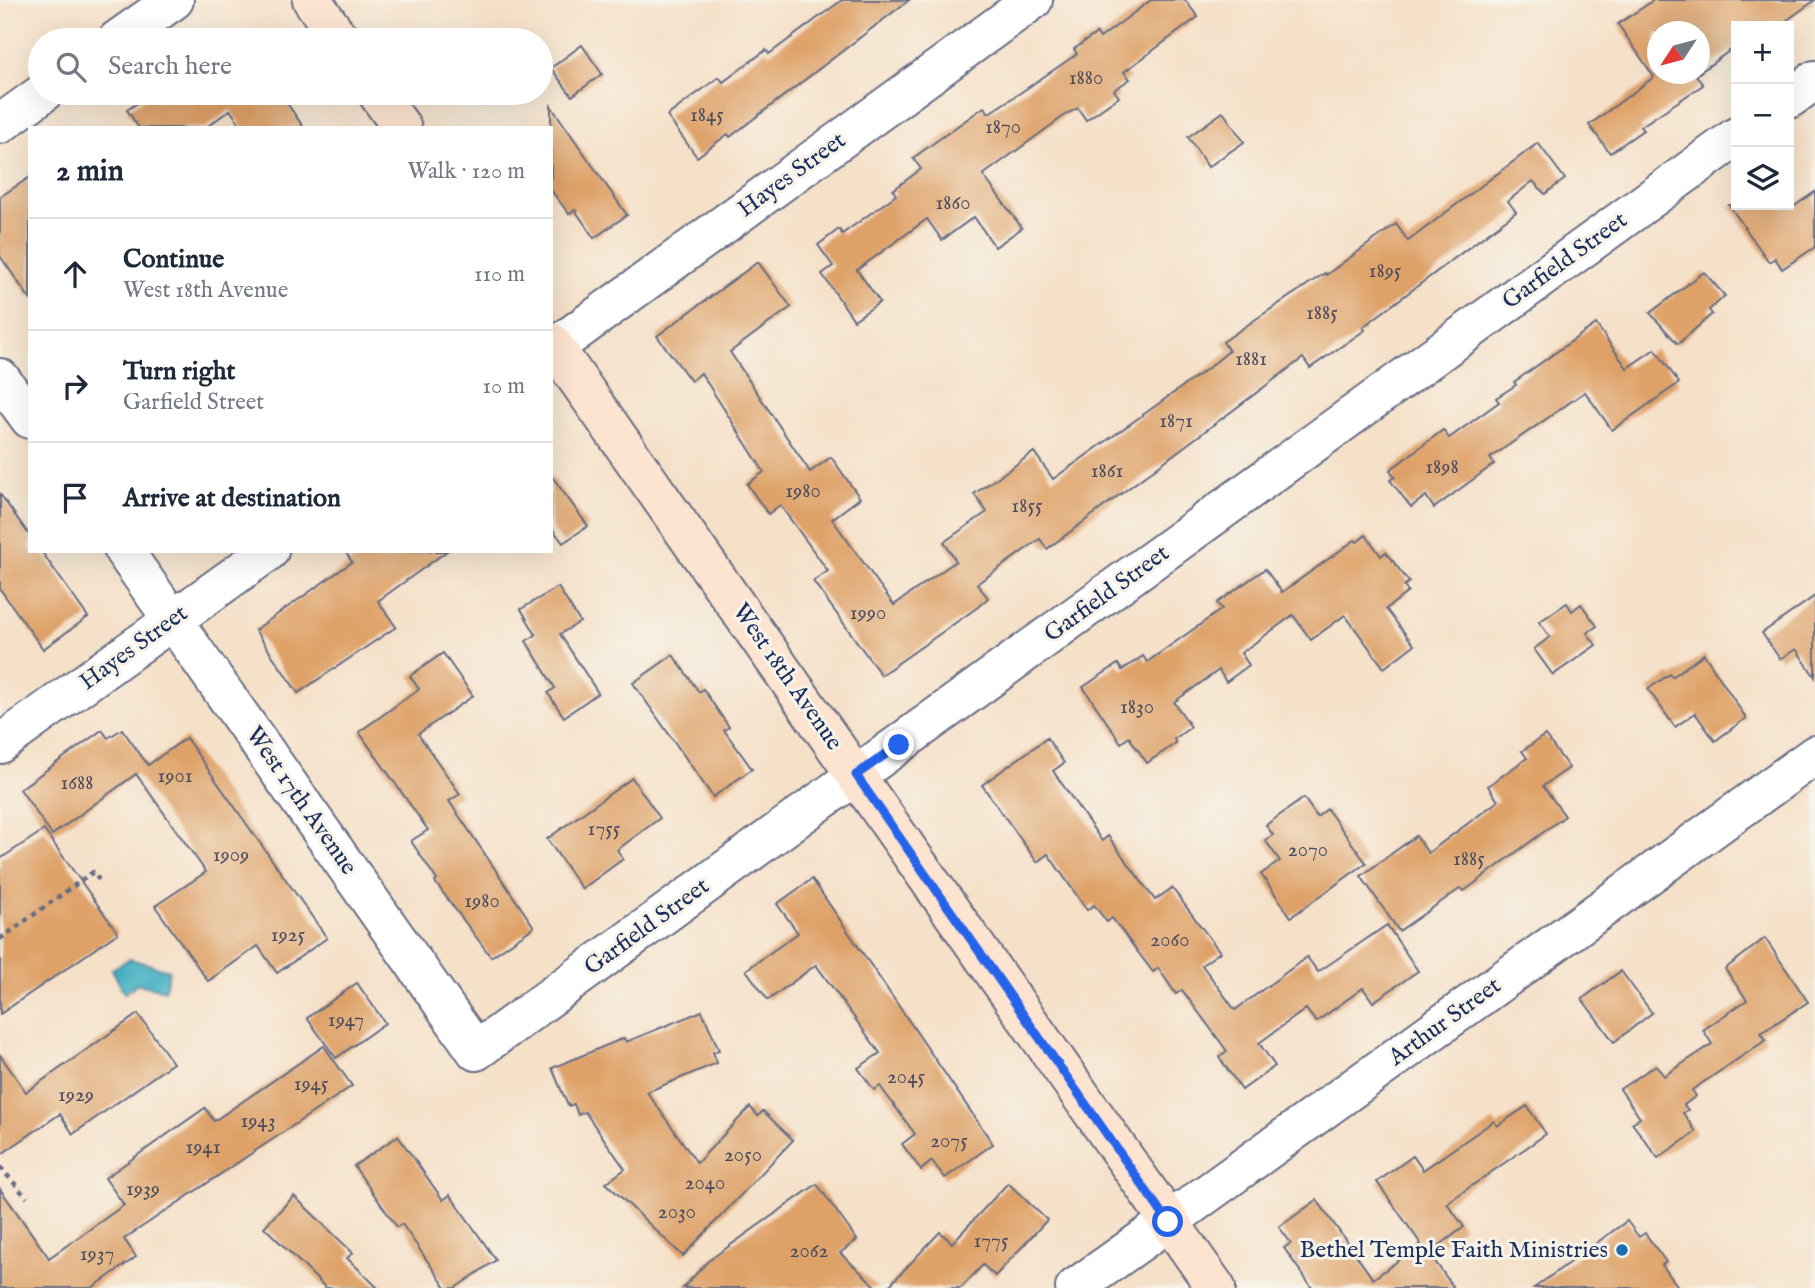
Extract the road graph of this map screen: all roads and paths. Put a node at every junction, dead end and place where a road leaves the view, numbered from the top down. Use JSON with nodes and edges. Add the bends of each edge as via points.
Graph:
{"nodes":[{"id":1,"x":174,"y":0,"type":"edge"},
{"id":2,"x":312,"y":0,"type":"edge"},
{"id":3,"x":1033,"y":0,"type":"edge"},
{"id":4,"x":134,"y":28,"type":"edge"},
{"id":5,"x":332,"y":28,"type":"edge"},
{"id":6,"x":1815,"y":80,"type":"edge"},
{"id":7,"x":1794,"y":95,"type":"edge"},
{"id":8,"x":28,"y":104,"type":"edge"},
{"id":9,"x":386,"y":105,"type":"edge"},
{"id":10,"x":0,"y":124,"type":"edge"},
{"id":11,"x":401,"y":126,"type":"edge"},
{"id":12,"x":1731,"y":141,"type":"edge"},
{"id":13,"x":553,"y":345,"type":"edge"},
{"id":14,"x":553,"y":347,"type":"edge"},
{"id":15,"x":0,"y":378,"type":"edge"},
{"id":16,"x":28,"y":416,"type":"edge"},
{"id":17,"x":125,"y":553,"type":"edge"},
{"id":18,"x":266,"y":553,"type":"edge"},
{"id":19,"x":173,"y":620,"type":"junction"},
{"id":20,"x":0,"y":744,"type":"edge"},
{"id":21,"x":1815,"y":755,"type":"edge"},
{"id":22,"x":856,"y":775,"type":"junction"},
{"id":23,"x":99,"y":880,"type":"dead end"},
{"id":24,"x":0,"y":939,"type":"edge"},
{"id":25,"x":477,"y":1051,"type":"joint"},
{"id":26,"x":0,"y":1167,"type":"edge"},
{"id":27,"x":27,"y":1198,"type":"dead end"},
{"id":28,"x":1168,"y":1222,"type":"junction"},
{"id":29,"x":1075,"y":1288,"type":"edge"},
{"id":30,"x":1216,"y":1288,"type":"edge"}],
"edges":[{"from":1,"to":4,"type":"street"},
{"from":2,"to":5,"type":"main road"},
{"from":3,"to":13,"type":"street","name":"Hayes Street"},
{"from":6,"to":7,"type":"street"},
{"from":8,"to":10,"type":"street"},
{"from":9,"to":11,"type":"main road"},
{"from":12,"to":22,"type":"street","name":"Garfield Street"},
{"from":14,"to":22,"type":"main road","name":"West 18th Avenue"},
{"from":15,"to":16,"type":"street"},
{"from":17,"to":19,"type":"street","name":"West 17th Avenue"},
{"from":18,"to":19,"type":"street","name":"Hayes Street"},
{"from":19,"to":20,"type":"street","name":"Hayes Street"},
{"from":19,"to":25,"type":"street","name":"West 17th Avenue"},
{"from":21,"to":28,"type":"street","name":"Arthur Street"},
{"from":22,"to":25,"type":"street","name":"Garfield Street"},
{"from":22,"to":28,"type":"main road","name":"West 18th Avenue"},
{"from":23,"to":24,"type":"path","via":[[93,872]]},
{"from":26,"to":27,"type":"path"},
{"from":28,"to":29,"type":"street","name":"Arthur Street"},
{"from":28,"to":30,"type":"main road","name":"West 18th Avenue"}]}
